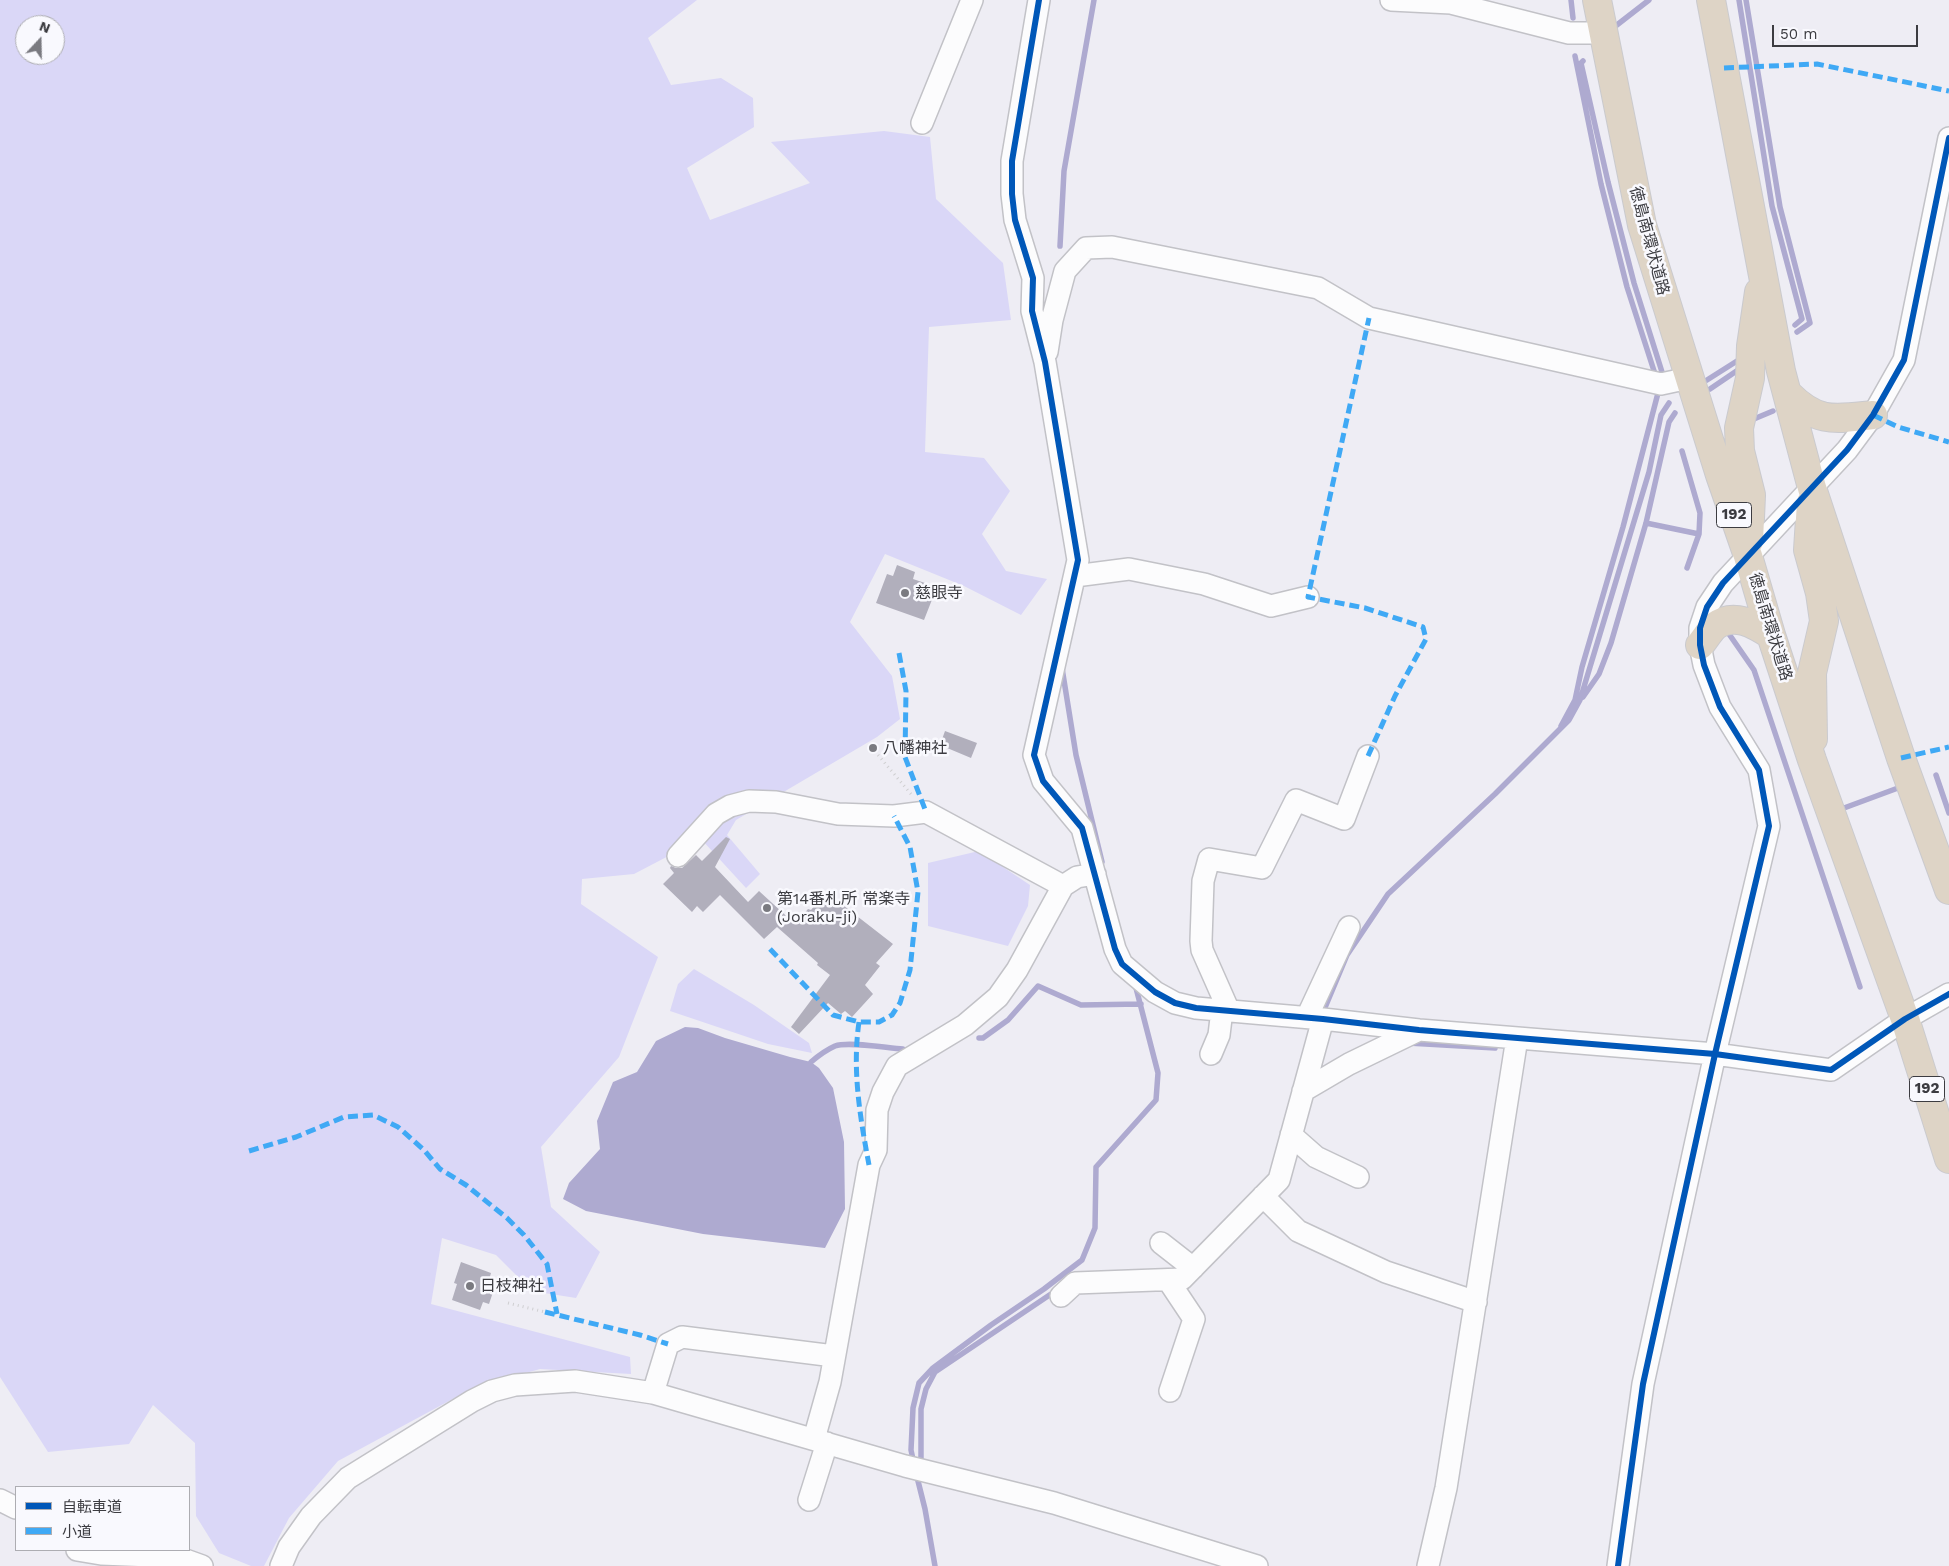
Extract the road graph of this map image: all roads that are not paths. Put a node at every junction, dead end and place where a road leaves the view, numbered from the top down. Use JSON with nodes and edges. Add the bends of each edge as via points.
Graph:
{"nodes":[{"id":1,"x":972,"y":0,"type":"edge"},
{"id":2,"x":1039,"y":0,"type":"edge"},
{"id":3,"x":1391,"y":0,"type":"edge"},
{"id":4,"x":1598,"y":0,"type":"edge"},
{"id":5,"x":1710,"y":0,"type":"edge"},
{"id":6,"x":1604,"y":33,"type":"junction"},
{"id":7,"x":922,"y":123,"type":"dead end"},
{"id":8,"x":1949,"y":138,"type":"edge"},
{"id":9,"x":1762,"y":269,"type":"junction"},
{"id":10,"x":1045,"y":362,"type":"junction"},
{"id":11,"x":1690,"y":378,"type":"junction"},
{"id":12,"x":1788,"y":394,"type":"junction"},
{"id":13,"x":1873,"y":415,"type":"junction"},
{"id":14,"x":1812,"y":488,"type":"junction"},
{"id":15,"x":1748,"y":556,"type":"junction"},
{"id":16,"x":1075,"y":576,"type":"junction"},
{"id":17,"x":1308,"y":597,"type":"dead end"},
{"id":18,"x":1771,"y":635,"type":"junction"},
{"id":19,"x":1700,"y":645,"type":"junction"},
{"id":20,"x":1368,"y":756,"type":"dead end"},
{"id":21,"x":1812,"y":760,"type":"junction"},
{"id":22,"x":678,"y":856,"type":"dead end"},
{"id":23,"x":1094,"y":874,"type":"junction"},
{"id":24,"x":1064,"y":886,"type":"junction"},
{"id":25,"x":1949,"y":890,"type":"edge"},
{"id":26,"x":1349,"y":927,"type":"dead end"},
{"id":27,"x":1949,"y":994,"type":"edge"},
{"id":28,"x":1225,"y":1010,"type":"junction"},
{"id":29,"x":1315,"y":1018,"type":"junction"},
{"id":30,"x":1905,"y":1019,"type":"junction"},
{"id":31,"x":1419,"y":1030,"type":"junction"},
{"id":32,"x":1517,"y":1038,"type":"junction"},
{"id":33,"x":1211,"y":1054,"type":"dead end"},
{"id":34,"x":1715,"y":1054,"type":"junction"},
{"id":35,"x":1303,"y":1091,"type":"junction"},
{"id":36,"x":1291,"y":1135,"type":"junction"},
{"id":37,"x":1949,"y":1159,"type":"edge"},
{"id":38,"x":1358,"y":1177,"type":"dead end"},
{"id":39,"x":1263,"y":1196,"type":"junction"},
{"id":40,"x":1161,"y":1243,"type":"dead end"},
{"id":41,"x":1193,"y":1268,"type":"junction"},
{"id":42,"x":1168,"y":1280,"type":"junction"},
{"id":43,"x":1061,"y":1296,"type":"dead end"},
{"id":44,"x":1476,"y":1302,"type":"junction"},
{"id":45,"x":834,"y":1356,"type":"junction"},
{"id":46,"x":1170,"y":1391,"type":"dead end"},
{"id":47,"x":653,"y":1393,"type":"junction"},
{"id":48,"x":820,"y":1441,"type":"junction"},
{"id":49,"x":0,"y":1500,"type":"edge"},
{"id":50,"x":809,"y":1500,"type":"dead end"},
{"id":51,"x":15,"y":1508,"type":"edge"},
{"id":52,"x":83,"y":1551,"type":"edge"},
{"id":53,"x":202,"y":1566,"type":"edge"},
{"id":54,"x":281,"y":1566,"type":"edge"},
{"id":55,"x":1257,"y":1566,"type":"edge"},
{"id":56,"x":1428,"y":1566,"type":"edge"},
{"id":57,"x":1618,"y":1566,"type":"edge"}],
"edges":[{"from":1,"to":7,"type":"street"},
{"from":2,"to":10,"type":"street","via":[[1012,160],[1012,194],[1015,220],[1033,278],[1032,311]]},
{"from":3,"to":6,"type":"street","via":[[1452,3],[1569,32]]},
{"from":4,"to":6,"type":"highway","name":"徳島南環状道路","number":"192"},
{"from":5,"to":9,"type":"highway"},
{"from":6,"to":11,"type":"highway","name":"徳島南環状道路","number":"192","via":[[1642,225]]},
{"from":8,"to":13,"type":"street","via":[[1904,360]]},
{"from":9,"to":12,"type":"highway"},
{"from":9,"to":15,"type":"highway","via":[[1751,346],[1750,378],[1739,428],[1740,451],[1751,495]]},
{"from":10,"to":11,"type":"street","via":[[1065,271],[1086,248],[1112,247],[1318,288],[1369,318],[1641,380],[1661,384]]},
{"from":10,"to":16,"type":"street","via":[[1078,560]]},
{"from":11,"to":15,"type":"highway","name":"徳島南環状道路","number":"192"},
{"from":12,"to":13,"type":"highway","via":[[1799,406],[1816,416]]},
{"from":12,"to":14,"type":"highway"},
{"from":13,"to":14,"type":"street"},
{"from":14,"to":15,"type":"street"},
{"from":14,"to":21,"type":"highway","via":[[1808,550],[1824,621],[1812,673]]},
{"from":14,"to":25,"type":"highway","via":[[1901,758]]},
{"from":15,"to":18,"type":"highway","name":"徳島南環状道路","number":"192"},
{"from":15,"to":19,"type":"street","via":[[1723,583],[1707,607],[1700,628]]},
{"from":16,"to":17,"type":"street","via":[[1129,569],[1204,584],[1271,606]]},
{"from":16,"to":23,"type":"street","via":[[1034,755],[1043,781],[1082,828]]},
{"from":18,"to":19,"type":"highway","via":[[1743,620],[1729,620],[1715,626]]},
{"from":18,"to":21,"type":"highway","name":"徳島南環状道路","number":"192"},
{"from":19,"to":34,"type":"street","via":[[1720,708],[1759,770],[1769,826]]},
{"from":20,"to":28,"type":"street","via":[[1344,819],[1296,800],[1262,868],[1209,859],[1203,881],[1202,950]]},
{"from":21,"to":30,"type":"highway","name":"徳島南環状道路","number":"192"},
{"from":22,"to":24,"type":"street","via":[[716,814],[749,801],[776,802],[838,814],[894,816],[926,812]]},
{"from":23,"to":24,"type":"street","via":[[1077,877]]},
{"from":23,"to":28,"type":"street","via":[[1119,960],[1155,992],[1175,1003]]},
{"from":24,"to":45,"type":"street","via":[[998,997],[965,1026],[897,1066],[883,1092],[877,1110],[876,1150],[869,1165]]},
{"from":26,"to":29,"type":"street"},
{"from":27,"to":30,"type":"street"},
{"from":28,"to":29,"type":"street"},
{"from":28,"to":33,"type":"street"},
{"from":29,"to":31,"type":"street"},
{"from":29,"to":35,"type":"street"},
{"from":30,"to":34,"type":"street","via":[[1831,1070]]},
{"from":30,"to":37,"type":"highway","name":"徳島南環状道路","number":"192"},
{"from":31,"to":32,"type":"street"},
{"from":31,"to":35,"type":"street"},
{"from":32,"to":34,"type":"street"},
{"from":32,"to":44,"type":"street"},
{"from":34,"to":57,"type":"street","via":[[1644,1384]]},
{"from":35,"to":36,"type":"street"},
{"from":36,"to":38,"type":"street","via":[[1316,1157]]},
{"from":36,"to":39,"type":"street","via":[[1279,1180]]},
{"from":39,"to":41,"type":"street"},
{"from":39,"to":44,"type":"street","via":[[1298,1231],[1386,1272]]},
{"from":40,"to":41,"type":"street"},
{"from":41,"to":42,"type":"street","via":[[1182,1279]]},
{"from":42,"to":43,"type":"street","via":[[1075,1283]]},
{"from":42,"to":46,"type":"street","via":[[1194,1319]]},
{"from":44,"to":56,"type":"street","via":[[1446,1488]]},
{"from":45,"to":47,"type":"street","via":[[682,1337],[668,1344]]},
{"from":45,"to":48,"type":"street"},
{"from":47,"to":48,"type":"street"},
{"from":47,"to":54,"type":"street","via":[[575,1381],[515,1385],[492,1391],[348,1478],[310,1516],[289,1547]]},
{"from":48,"to":50,"type":"street"},
{"from":48,"to":55,"type":"street","via":[[1054,1503]]},
{"from":49,"to":51,"type":"street"},
{"from":52,"to":53,"type":"street","via":[[177,1557]]}]}
